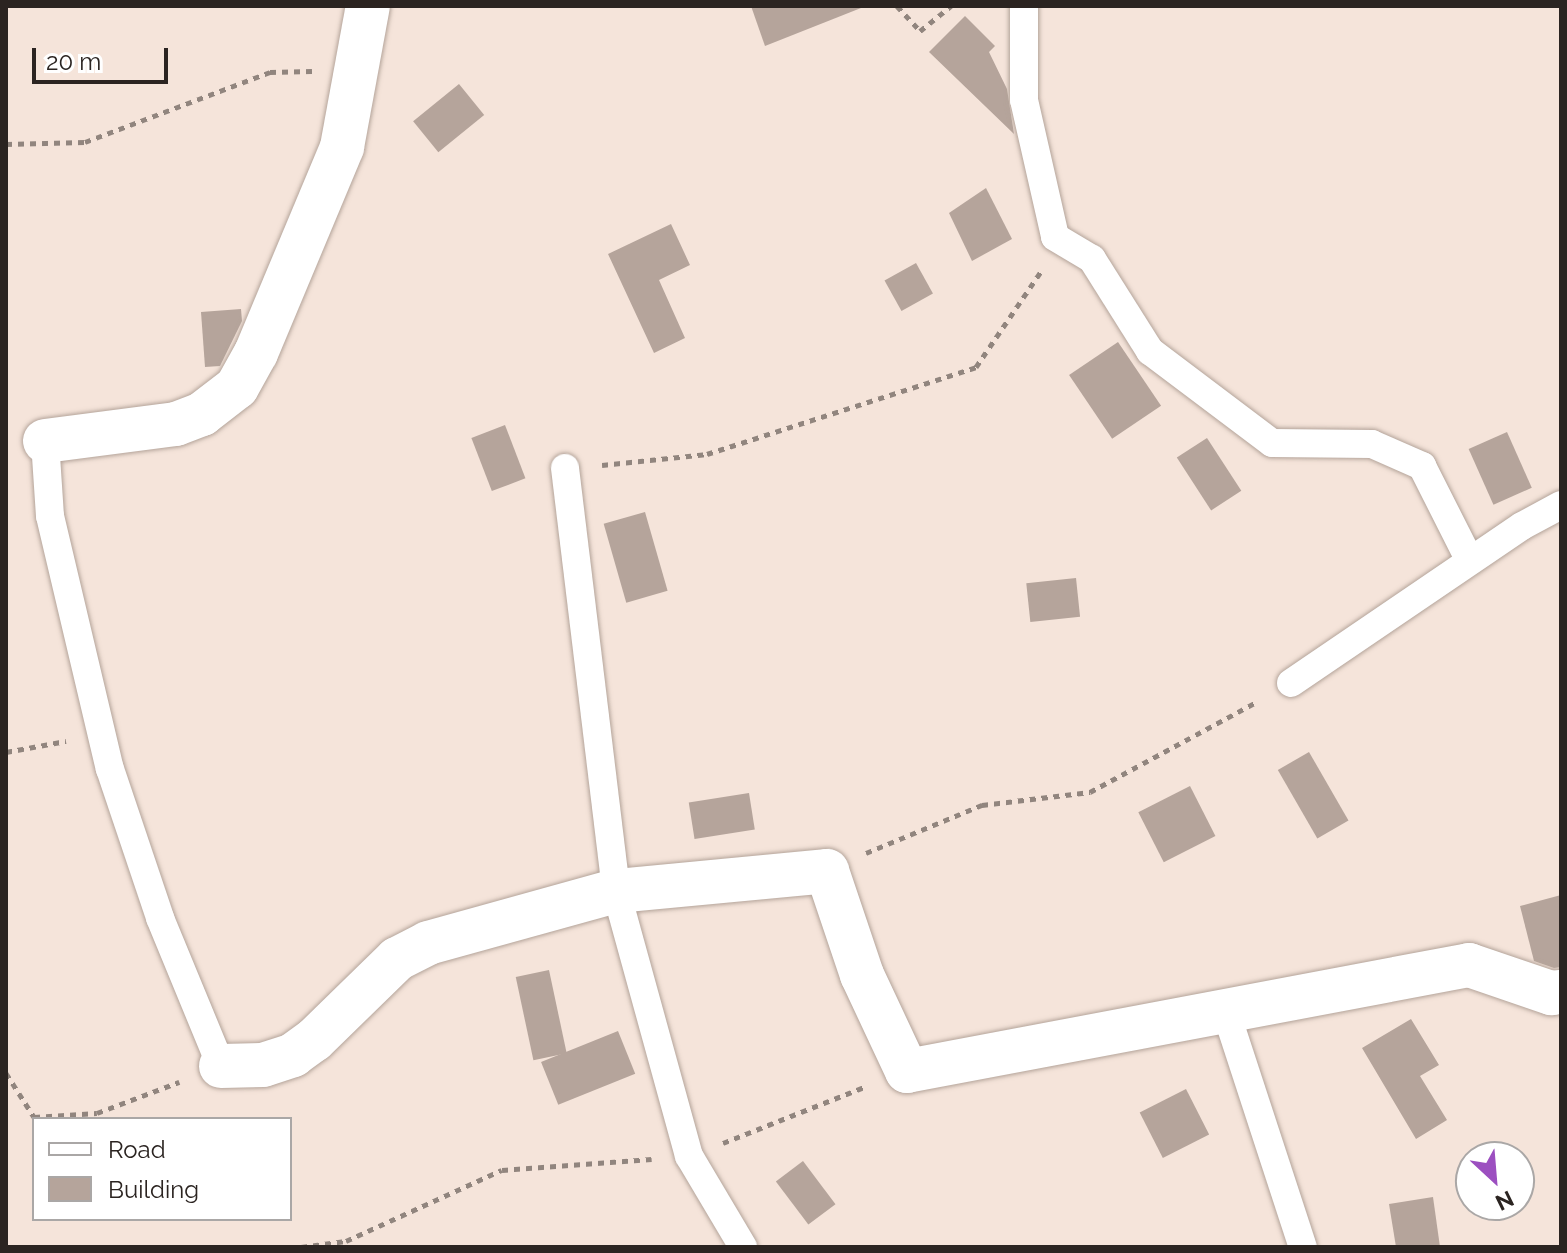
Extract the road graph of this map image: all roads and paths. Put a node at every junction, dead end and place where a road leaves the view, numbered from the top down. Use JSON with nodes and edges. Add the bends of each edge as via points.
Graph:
{"nodes":[{"id":1,"x":368,"y":6,"type":"edge"},
{"id":2,"x":897,"y":6,"type":"edge"},
{"id":3,"x":951,"y":6,"type":"edge"},
{"id":4,"x":1024,"y":6,"type":"edge"},
{"id":5,"x":356,"y":71,"type":"junction"},
{"id":6,"x":6,"y":144,"type":"edge"},
{"id":7,"x":1055,"y":237,"type":"junction"},
{"id":8,"x":45,"y":441,"type":"joint"},
{"id":9,"x":565,"y":468,"type":"joint"},
{"id":10,"x":1561,"y":505,"type":"edge"},
{"id":11,"x":1470,"y":561,"type":"junction"},
{"id":12,"x":1291,"y":683,"type":"joint"},
{"id":13,"x":102,"y":734,"type":"junction"},
{"id":14,"x":6,"y":752,"type":"edge"},
{"id":15,"x":827,"y":871,"type":"junction"},
{"id":16,"x":616,"y":891,"type":"junction"},
{"id":17,"x":1561,"y":992,"type":"edge"},
{"id":18,"x":1225,"y":1009,"type":"junction"},
{"id":19,"x":221,"y":1066,"type":"junction"},
{"id":20,"x":907,"y":1071,"type":"junction"},
{"id":21,"x":6,"y":1073,"type":"edge"},
{"id":22,"x":689,"y":1156,"type":"junction"},
{"id":23,"x":301,"y":1247,"type":"edge"},
{"id":24,"x":743,"y":1247,"type":"edge"},
{"id":25,"x":1303,"y":1247,"type":"edge"}],
"edges":[{"from":1,"to":5,"type":"street"},
{"from":2,"to":3,"type":"path","via":[[920,31]]},
{"from":4,"to":7,"type":"lane","via":[[1024,100]]},
{"from":5,"to":6,"type":"path","via":[[270,72],[85,142]]},
{"from":5,"to":8,"type":"street","via":[[342,147],[237,387],[202,414],[176,424]]},
{"from":7,"to":9,"type":"path","via":[[1055,250],[976,367],[707,454]]},
{"from":7,"to":11,"type":"lane","via":[[1092,259],[1150,351],[1272,443],[1372,444],[1422,466]]},
{"from":8,"to":13,"type":"lane","via":[[50,516]]},
{"from":9,"to":16,"type":"lane"},
{"from":10,"to":11,"type":"lane"},
{"from":11,"to":12,"type":"lane"},
{"from":12,"to":15,"type":"path","via":[[1090,792],[982,805]]},
{"from":13,"to":14,"type":"path"},
{"from":13,"to":19,"type":"lane","via":[[160,918]]},
{"from":15,"to":16,"type":"street"},
{"from":15,"to":20,"type":"street","via":[[862,975]]},
{"from":16,"to":19,"type":"street","via":[[428,943],[397,959],[293,1055],[263,1065]]},
{"from":16,"to":22,"type":"lane"},
{"from":17,"to":18,"type":"street","via":[[1469,965]]},
{"from":18,"to":20,"type":"street"},
{"from":18,"to":25,"type":"lane"},
{"from":19,"to":21,"type":"path","via":[[97,1113],[34,1117]]},
{"from":20,"to":22,"type":"path"},
{"from":22,"to":23,"type":"path","via":[[502,1170],[346,1241]]},
{"from":22,"to":24,"type":"lane"}]}
